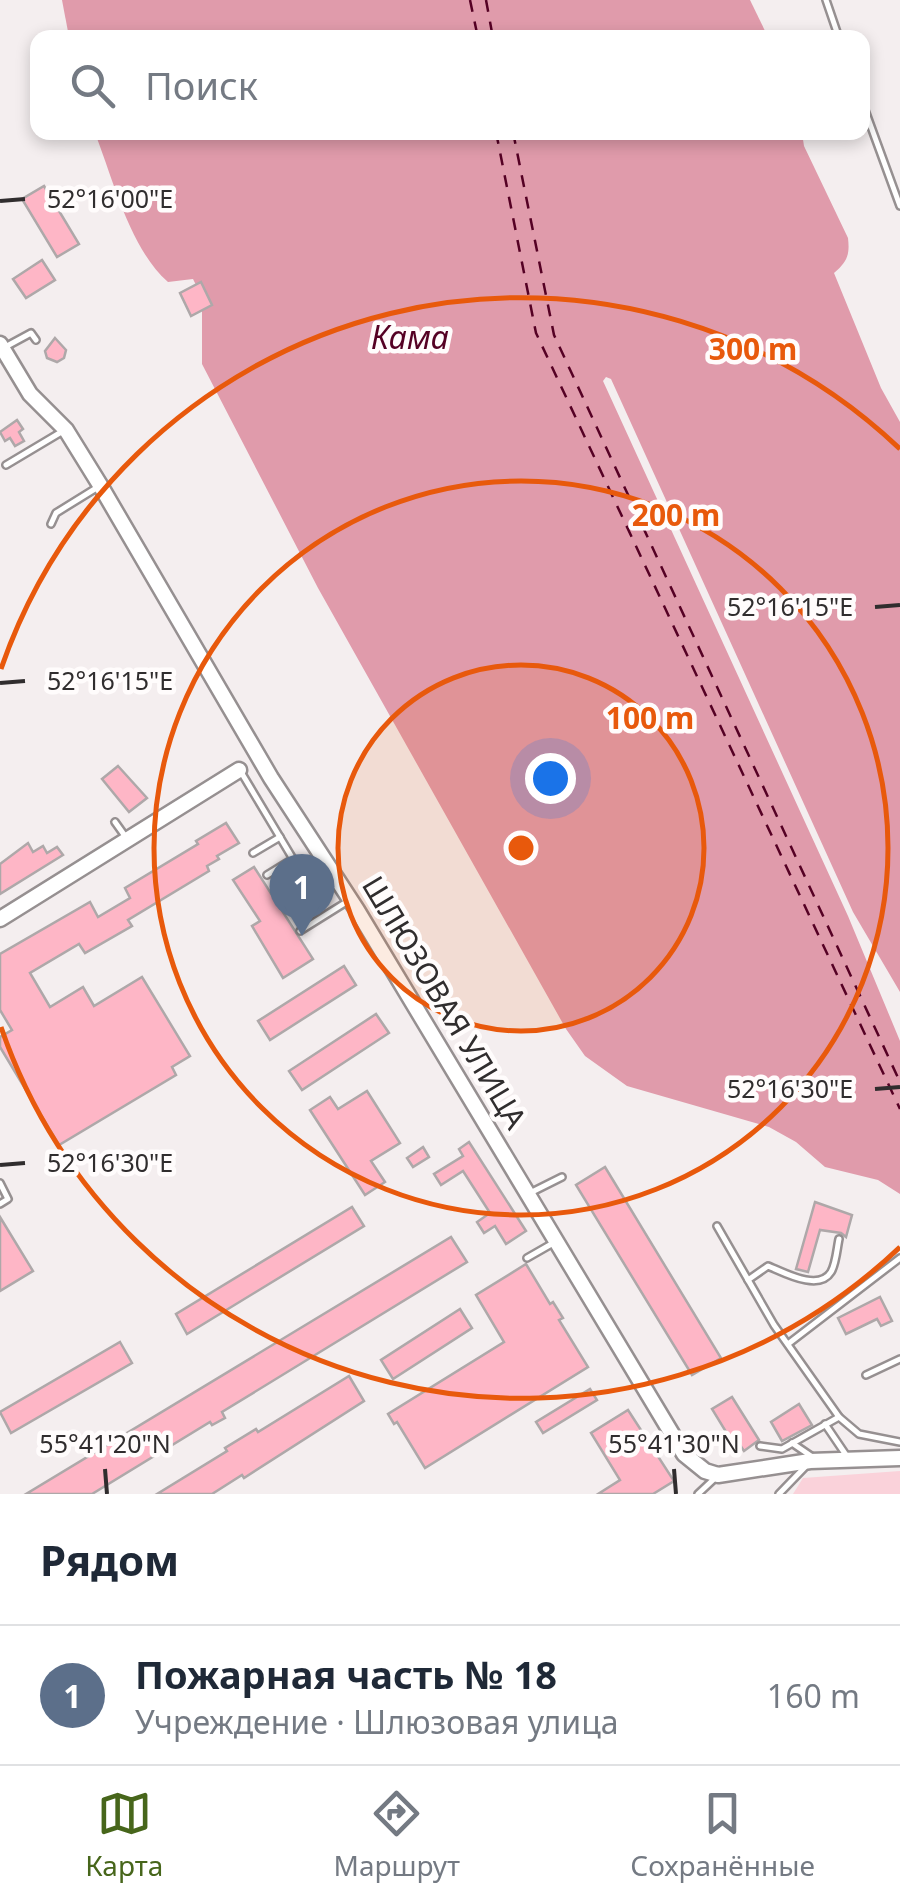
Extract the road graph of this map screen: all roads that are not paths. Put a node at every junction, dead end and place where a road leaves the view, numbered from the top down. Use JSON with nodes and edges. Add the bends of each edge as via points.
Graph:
{"nodes":[{"id":1,"x":826,"y":0,"type":"edge"},
{"id":2,"x":836,"y":30,"type":"edge"},
{"id":3,"x":870,"y":124,"type":"edge"},
{"id":4,"x":900,"y":206,"type":"edge"},
{"id":5,"x":36,"y":340,"type":"dead end"},
{"id":6,"x":1,"y":347,"type":"edge"},
{"id":7,"x":66,"y":430,"type":"junction"},
{"id":8,"x":6,"y":465,"type":"dead end"},
{"id":9,"x":100,"y":485,"type":"junction"},
{"id":10,"x":51,"y":524,"type":"dead end"},
{"id":11,"x":246,"y":733,"type":"junction"},
{"id":12,"x":239,"y":770,"type":"junction"},
{"id":13,"x":271,"y":778,"type":"junction"},
{"id":14,"x":116,"y":822,"type":"dead end"},
{"id":15,"x":280,"y":837,"type":"junction"},
{"id":16,"x":127,"y":838,"type":"junction"},
{"id":17,"x":253,"y":853,"type":"dead end"},
{"id":18,"x":266,"y":875,"type":"dead end"},
{"id":19,"x":350,"y":900,"type":"junction"},
{"id":20,"x":0,"y":919,"type":"edge"},
{"id":21,"x":300,"y":931,"type":"dead end"},
{"id":22,"x":562,"y":1177,"type":"dead end"},
{"id":23,"x":0,"y":1182,"type":"edge"},
{"id":24,"x":530,"y":1193,"type":"junction"},
{"id":25,"x":0,"y":1204,"type":"edge"},
{"id":26,"x":717,"y":1226,"type":"dead end"},
{"id":27,"x":839,"y":1239,"type":"dead end"},
{"id":28,"x":557,"y":1240,"type":"junction"},
{"id":29,"x":528,"y":1258,"type":"dead end"},
{"id":30,"x":900,"y":1258,"type":"edge"},
{"id":31,"x":748,"y":1280,"type":"junction"},
{"id":32,"x":788,"y":1344,"type":"junction"},
{"id":33,"x":900,"y":1359,"type":"edge"},
{"id":34,"x":866,"y":1375,"type":"dead end"},
{"id":35,"x":838,"y":1417,"type":"junction"},
{"id":36,"x":826,"y":1424,"type":"junction"},
{"id":37,"x":900,"y":1442,"type":"edge"},
{"id":38,"x":792,"y":1443,"type":"junction"},
{"id":39,"x":760,"y":1446,"type":"dead end"},
{"id":40,"x":900,"y":1458,"type":"edge"},
{"id":41,"x":848,"y":1460,"type":"junction"},
{"id":42,"x":814,"y":1461,"type":"junction"},
{"id":43,"x":718,"y":1475,"type":"junction"},
{"id":44,"x":698,"y":1494,"type":"edge"},
{"id":45,"x":779,"y":1494,"type":"edge"}],
"edges":[{"from":1,"to":2,"type":"lane"},
{"from":3,"to":4,"type":"lane"},
{"from":5,"to":6,"type":"lane","via":[[31,332]]},
{"from":6,"to":7,"type":"street","name":"ШЛЮЗОВАЯ УЛИЦА","via":[[30,394]]},
{"from":7,"to":8,"type":"lane"},
{"from":7,"to":9,"type":"street","name":"ШЛЮЗОВАЯ УЛИЦА"},
{"from":9,"to":10,"type":"lane","via":[[56,513]]},
{"from":9,"to":11,"type":"street","name":"ШЛЮЗОВАЯ УЛИЦА"},
{"from":11,"to":12,"type":"street"},
{"from":11,"to":13,"type":"street","name":"ШЛЮЗОВАЯ УЛИЦА"},
{"from":12,"to":13,"type":"street"},
{"from":12,"to":15,"type":"lane"},
{"from":12,"to":16,"type":"street"},
{"from":13,"to":19,"type":"street","name":"ШЛЮЗОВАЯ УЛИЦА"},
{"from":14,"to":16,"type":"lane"},
{"from":15,"to":17,"type":"lane"},
{"from":15,"to":18,"type":"lane","via":[[294,859]]},
{"from":16,"to":20,"type":"street"},
{"from":19,"to":21,"type":"lane"},
{"from":19,"to":24,"type":"street","name":"ШЛЮЗОВАЯ УЛИЦА"},
{"from":22,"to":24,"type":"lane"},
{"from":23,"to":25,"type":"lane","via":[[8,1199]]},
{"from":24,"to":28,"type":"street","name":"ШЛЮЗОВАЯ УЛИЦА"},
{"from":26,"to":31,"type":"lane"},
{"from":27,"to":31,"type":"lane","via":[[826,1278],[811,1281],[768,1266]]},
{"from":28,"to":29,"type":"lane"},
{"from":28,"to":43,"type":"street","name":"ШЛЮЗОВАЯ УЛИЦА","via":[[684,1454]]},
{"from":30,"to":32,"type":"lane"},
{"from":31,"to":32,"type":"lane"},
{"from":32,"to":35,"type":"lane"},
{"from":33,"to":34,"type":"lane"},
{"from":35,"to":36,"type":"lane"},
{"from":35,"to":37,"type":"lane","via":[[858,1434]]},
{"from":36,"to":38,"type":"lane"},
{"from":36,"to":41,"type":"lane"},
{"from":38,"to":39,"type":"lane","via":[[782,1449]]},
{"from":38,"to":42,"type":"lane"},
{"from":40,"to":41,"type":"street"},
{"from":41,"to":42,"type":"street"},
{"from":42,"to":43,"type":"street"},
{"from":42,"to":45,"type":"lane"},
{"from":43,"to":44,"type":"lane"}]}
